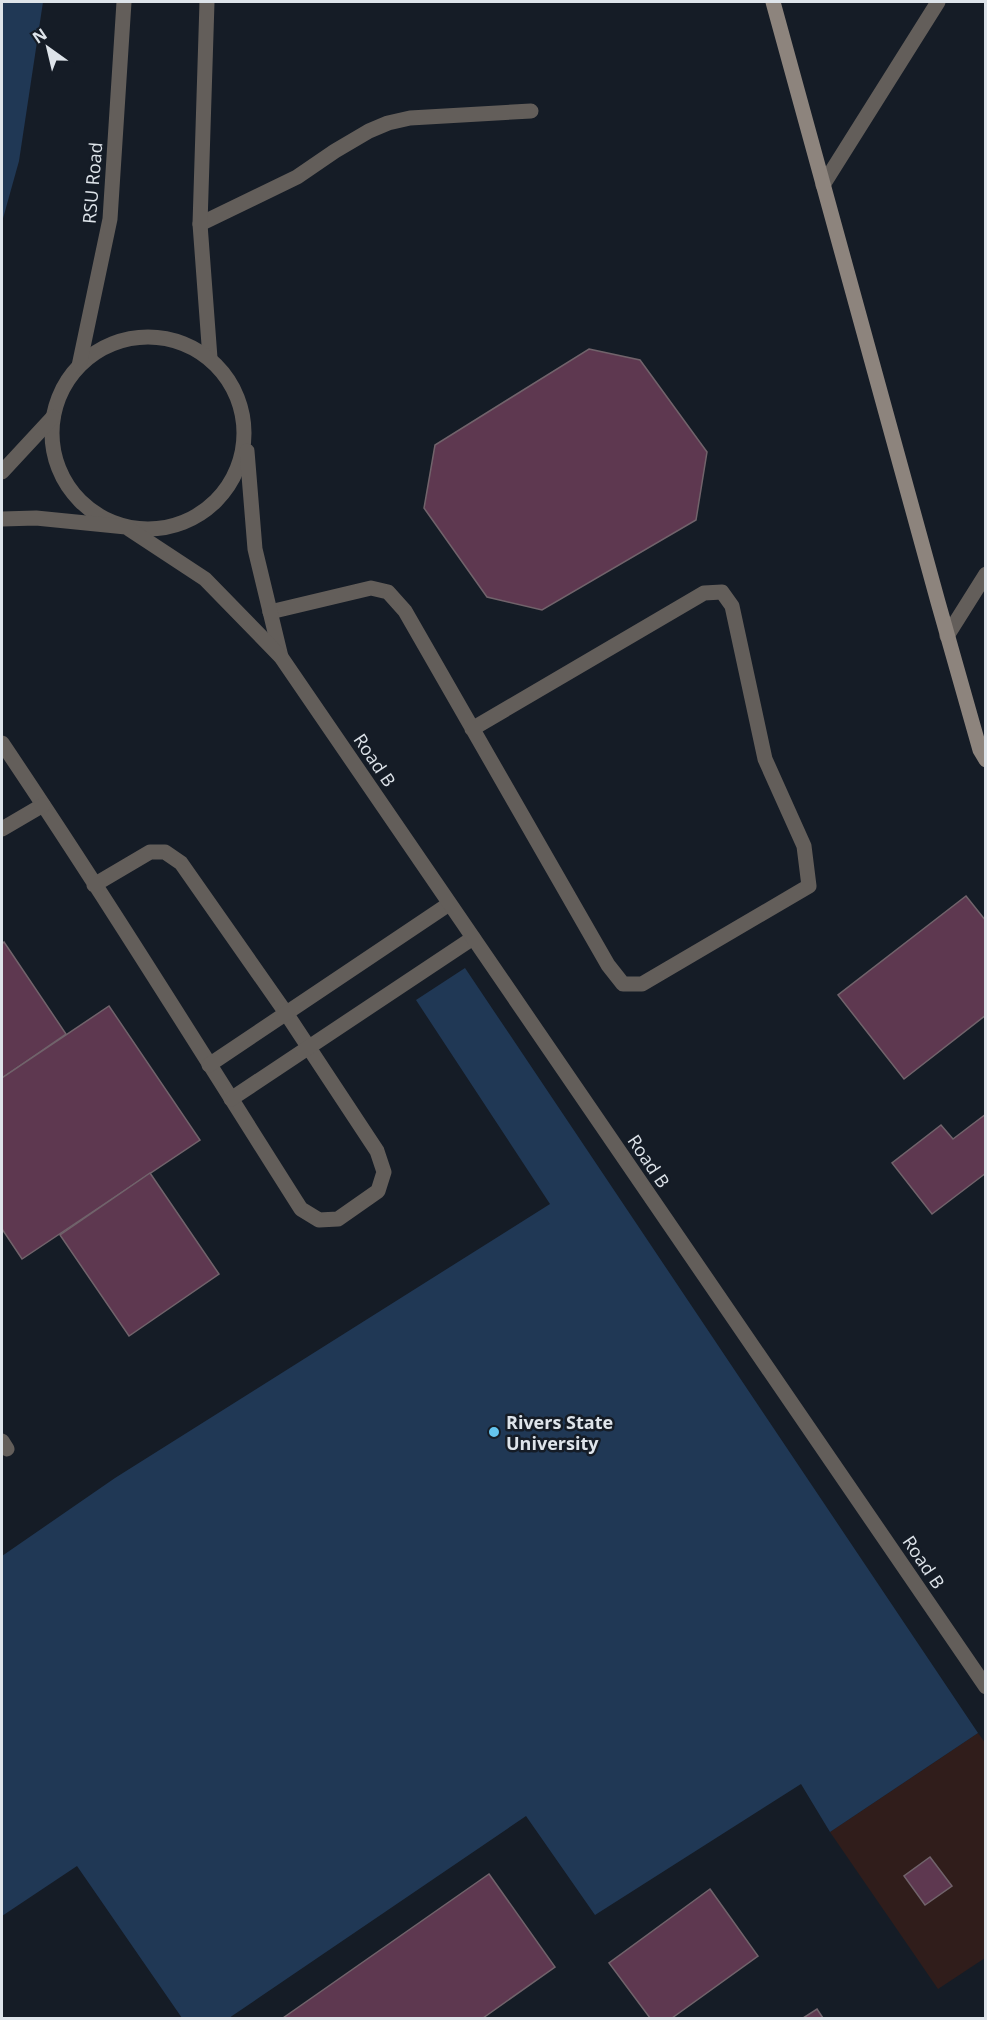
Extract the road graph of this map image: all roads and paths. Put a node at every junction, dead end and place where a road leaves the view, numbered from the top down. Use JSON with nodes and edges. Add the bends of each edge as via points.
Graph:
{"nodes":[{"id":1,"x":124,"y":2,"type":"edge"},
{"id":2,"x":207,"y":2,"type":"edge"},
{"id":3,"x":773,"y":2,"type":"edge"},
{"id":4,"x":938,"y":2,"type":"edge"},
{"id":5,"x":531,"y":111,"type":"dead end"},
{"id":6,"x":823,"y":185,"type":"junction"},
{"id":7,"x":200,"y":224,"type":"junction"},
{"id":8,"x":210,"y":358,"type":"junction"},
{"id":9,"x":80,"y":366,"type":"junction"},
{"id":10,"x":53,"y":417,"type":"junction"},
{"id":11,"x":245,"y":434,"type":"junction"},
{"id":12,"x":2,"y":472,"type":"edge"},
{"id":13,"x":2,"y":519,"type":"edge"},
{"id":14,"x":126,"y":527,"type":"junction"},
{"id":15,"x":986,"y":574,"type":"edge"},
{"id":16,"x":270,"y":612,"type":"junction"},
{"id":17,"x":947,"y":636,"type":"junction"},
{"id":18,"x":281,"y":657,"type":"junction"},
{"id":19,"x":472,"y":729,"type":"junction"},
{"id":20,"x":2,"y":743,"type":"edge"},
{"id":21,"x":986,"y":760,"type":"edge"},
{"id":22,"x":43,"y":804,"type":"junction"},
{"id":23,"x":2,"y":829,"type":"edge"},
{"id":24,"x":94,"y":885,"type":"junction"},
{"id":25,"x":449,"y":904,"type":"junction"},
{"id":26,"x":473,"y":938,"type":"junction"},
{"id":27,"x":286,"y":1013,"type":"junction"},
{"id":28,"x":308,"y":1049,"type":"junction"},
{"id":29,"x":209,"y":1065,"type":"junction"},
{"id":30,"x":231,"y":1099,"type":"junction"},
{"id":31,"x":986,"y":1687,"type":"edge"}],
"edges":[{"from":1,"to":9,"type":"street","name":"RSU Road","via":[[110,219]]},
{"from":2,"to":7,"type":"street"},
{"from":3,"to":6,"type":"street"},
{"from":4,"to":6,"type":"street"},
{"from":5,"to":7,"type":"street","via":[[410,118],[388,123],[297,177]]},
{"from":6,"to":17,"type":"street"},
{"from":7,"to":8,"type":"street"},
{"from":8,"to":9,"type":"street","via":[[185,344],[158,337],[139,338],[102,349]]},
{"from":8,"to":11,"type":"street","via":[[236,392]]},
{"from":9,"to":10,"type":"street","via":[[63,390]]},
{"from":10,"to":12,"type":"street"},
{"from":10,"to":14,"type":"street","via":[[52,446],[61,474],[76,498],[99,516]]},
{"from":11,"to":14,"type":"street","via":[[240,462],[227,488],[208,509],[183,523],[155,529]]},
{"from":11,"to":16,"type":"street","via":[[255,549]]},
{"from":13,"to":14,"type":"street","via":[[36,518]]},
{"from":14,"to":18,"type":"street","via":[[205,579]]},
{"from":15,"to":17,"type":"street"},
{"from":16,"to":18,"type":"street"},
{"from":16,"to":19,"type":"street","via":[[371,588],[388,592],[405,611]]},
{"from":17,"to":21,"type":"street"},
{"from":18,"to":25,"type":"street","name":"Road B"},
{"from":19,"to":19,"type":"street","via":[[608,965],[623,984],[642,984],[809,886],[804,846],[765,759],[732,606],[722,592],[704,594]]},
{"from":20,"to":22,"type":"street"},
{"from":22,"to":23,"type":"street"},
{"from":22,"to":24,"type":"street"},
{"from":24,"to":27,"type":"street","via":[[150,852],[165,852],[181,862]]},
{"from":24,"to":29,"type":"street"},
{"from":25,"to":26,"type":"street","name":"Road B"},
{"from":25,"to":27,"type":"street"},
{"from":26,"to":28,"type":"street"},
{"from":26,"to":31,"type":"street","name":"Road B"},
{"from":27,"to":28,"type":"street"},
{"from":27,"to":29,"type":"street"},
{"from":28,"to":30,"type":"street"},
{"from":28,"to":30,"type":"street","via":[[377,1151],[384,1172],[378,1191],[338,1219],[319,1220],[301,1209]]},
{"from":29,"to":30,"type":"street"}]}
